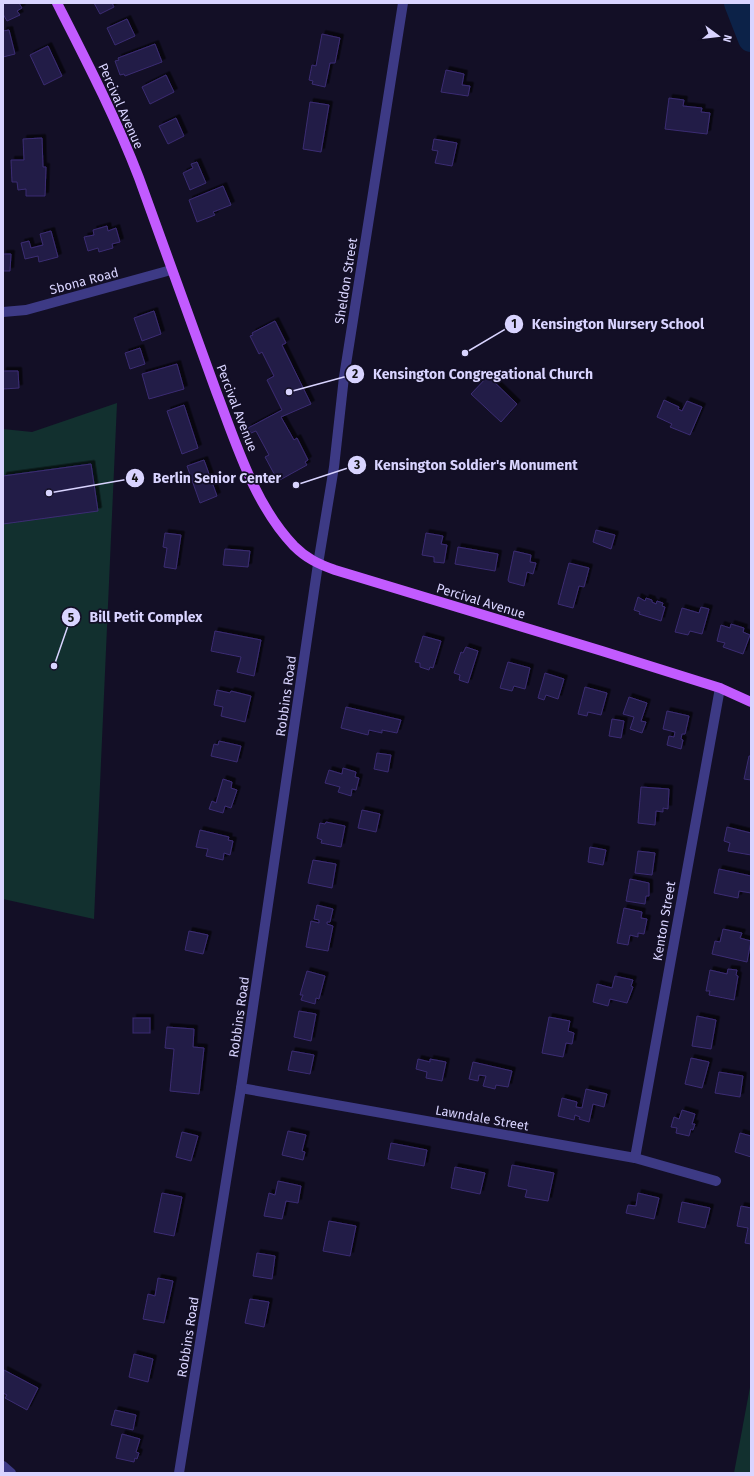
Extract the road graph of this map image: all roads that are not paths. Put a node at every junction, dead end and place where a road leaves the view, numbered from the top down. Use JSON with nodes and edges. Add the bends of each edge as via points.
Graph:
{"nodes":[{"id":1,"x":57,"y":3,"type":"edge"},
{"id":2,"x":403,"y":3,"type":"edge"},
{"id":3,"x":171,"y":270,"type":"junction"},
{"id":4,"x":3,"y":312,"type":"edge"},
{"id":5,"x":318,"y":564,"type":"junction"},
{"id":6,"x":720,"y":688,"type":"junction"},
{"id":7,"x":751,"y":702,"type":"edge"},
{"id":8,"x":241,"y":1088,"type":"junction"},
{"id":9,"x":635,"y":1158,"type":"junction"},
{"id":10,"x":716,"y":1181,"type":"dead end"},
{"id":11,"x":3,"y":1466,"type":"edge"},
{"id":12,"x":11,"y":1473,"type":"edge"},
{"id":13,"x":180,"y":1473,"type":"edge"}],
"edges":[{"from":1,"to":3,"type":"main road","name":"Percival Avenue","via":[[90,67],[138,177]]},
{"from":2,"to":5,"type":"street","name":"Sheldon Street","via":[[344,377],[334,467]]},
{"from":3,"to":4,"type":"street","name":"Sbona Road","via":[[26,310]]},
{"from":3,"to":5,"type":"main road","name":"Percival Avenue","via":[[248,472],[287,538],[307,558]]},
{"from":5,"to":6,"type":"main road","name":"Percival Avenue"},
{"from":5,"to":8,"type":"street","name":"Robbins Road"},
{"from":6,"to":7,"type":"main road","name":"Percival Avenue"},
{"from":6,"to":9,"type":"street","name":"Kenton Street"},
{"from":8,"to":9,"type":"street","name":"Lawndale Street"},
{"from":8,"to":13,"type":"street","name":"Robbins Road"},
{"from":9,"to":10,"type":"street","name":"Lawndale Street"},
{"from":11,"to":12,"type":"street"}]}
